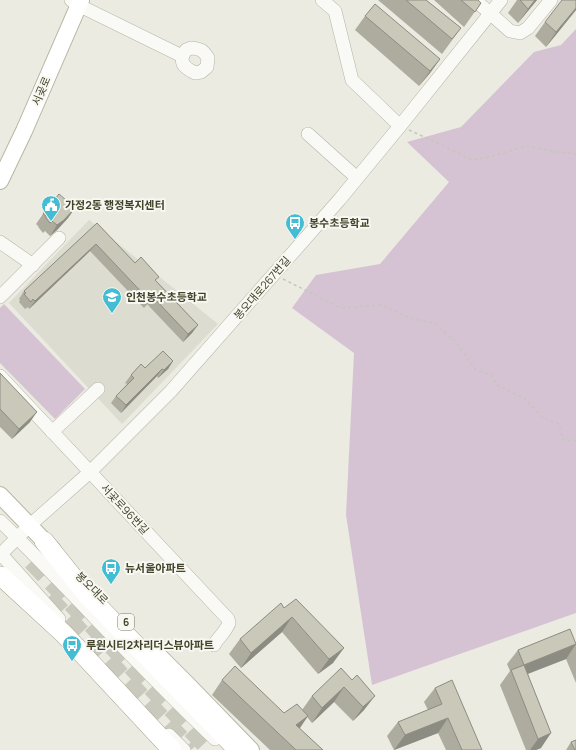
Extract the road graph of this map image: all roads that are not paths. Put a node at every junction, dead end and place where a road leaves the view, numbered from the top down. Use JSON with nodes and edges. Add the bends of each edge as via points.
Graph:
{"nodes":[{"id":1,"x":322,"y":0,"type":"edge"},
{"id":2,"x":475,"y":0,"type":"edge"},
{"id":3,"x":501,"y":0,"type":"edge"},
{"id":4,"x":551,"y":0,"type":"edge"},
{"id":5,"x":77,"y":2,"type":"edge"},
{"id":6,"x":490,"y":13,"type":"junction"},
{"id":7,"x":182,"y":56,"type":"dead end"},
{"id":8,"x":400,"y":126,"type":"junction"},
{"id":9,"x":308,"y":134,"type":"dead end"},
{"id":10,"x":357,"y":178,"type":"junction"},
{"id":11,"x":0,"y":181,"type":"edge"},
{"id":12,"x":58,"y":238,"type":"dead end"},
{"id":13,"x":0,"y":242,"type":"edge"},
{"id":14,"x":33,"y":265,"type":"junction"},
{"id":15,"x":0,"y":297,"type":"edge"},
{"id":16,"x":0,"y":376,"type":"edge"},
{"id":17,"x":98,"y":389,"type":"dead end"},
{"id":18,"x":52,"y":432,"type":"junction"},
{"id":19,"x":90,"y":472,"type":"junction"},
{"id":20,"x":0,"y":495,"type":"edge"},
{"id":21,"x":0,"y":521,"type":"edge"},
{"id":22,"x":29,"y":526,"type":"junction"},
{"id":23,"x":17,"y":538,"type":"junction"},
{"id":24,"x":44,"y":541,"type":"junction"},
{"id":25,"x":0,"y":554,"type":"edge"},
{"id":26,"x":0,"y":576,"type":"edge"},
{"id":27,"x":214,"y":645,"type":"dead end"},
{"id":28,"x":162,"y":750,"type":"edge"},
{"id":29,"x":172,"y":750,"type":"edge"},
{"id":30,"x":184,"y":750,"type":"edge"},
{"id":31,"x":226,"y":750,"type":"edge"},
{"id":32,"x":238,"y":750,"type":"edge"},
{"id":33,"x":250,"y":750,"type":"edge"}],
"edges":[{"from":1,"to":8,"type":"street","via":[[335,11],[352,80]]},
{"from":2,"to":6,"type":"street"},
{"from":3,"to":6,"type":"street","name":"봉오대로267번길"},
{"from":4,"to":6,"type":"street","via":[[520,34],[510,31]]},
{"from":5,"to":7,"type":"street"},
{"from":5,"to":11,"type":"main road","name":"서곶로","via":[[24,131]]},
{"from":6,"to":8,"type":"street","name":"봉오대로267번길"},
{"from":8,"to":10,"type":"street","name":"봉오대로267번길"},
{"from":9,"to":10,"type":"street"},
{"from":10,"to":19,"type":"street","name":"봉오대로267번길","via":[[171,391]]},
{"from":12,"to":14,"type":"street"},
{"from":13,"to":14,"type":"street"},
{"from":14,"to":15,"type":"street"},
{"from":16,"to":18,"type":"street","name":"서곷로96번길"},
{"from":17,"to":18,"type":"street"},
{"from":18,"to":19,"type":"street","name":"서곷로96번길"},
{"from":19,"to":22,"type":"street","name":"봉오대로267번길"},
{"from":19,"to":27,"type":"street","name":"서곷로96번길","via":[[228,619],[228,626]]},
{"from":20,"to":22,"type":"main road","name":"봉오대로","number":"6"},
{"from":21,"to":23,"type":"street"},
{"from":22,"to":23,"type":"street","name":"봉오대로267번길"},
{"from":22,"to":24,"type":"main road","name":"봉오대로","number":"6"},
{"from":23,"to":25,"type":"street","name":"봉오대로267번길"},
{"from":23,"to":31,"type":"street"},
{"from":24,"to":32,"type":"highway","via":[[88,596]]},
{"from":24,"to":33,"type":"main road","name":"봉오대로","number":"6"},
{"from":25,"to":30,"type":"street","via":[[92,655]]},
{"from":26,"to":28,"type":"main road"},
{"from":26,"to":29,"type":"highway","via":[[64,634]]}]}
